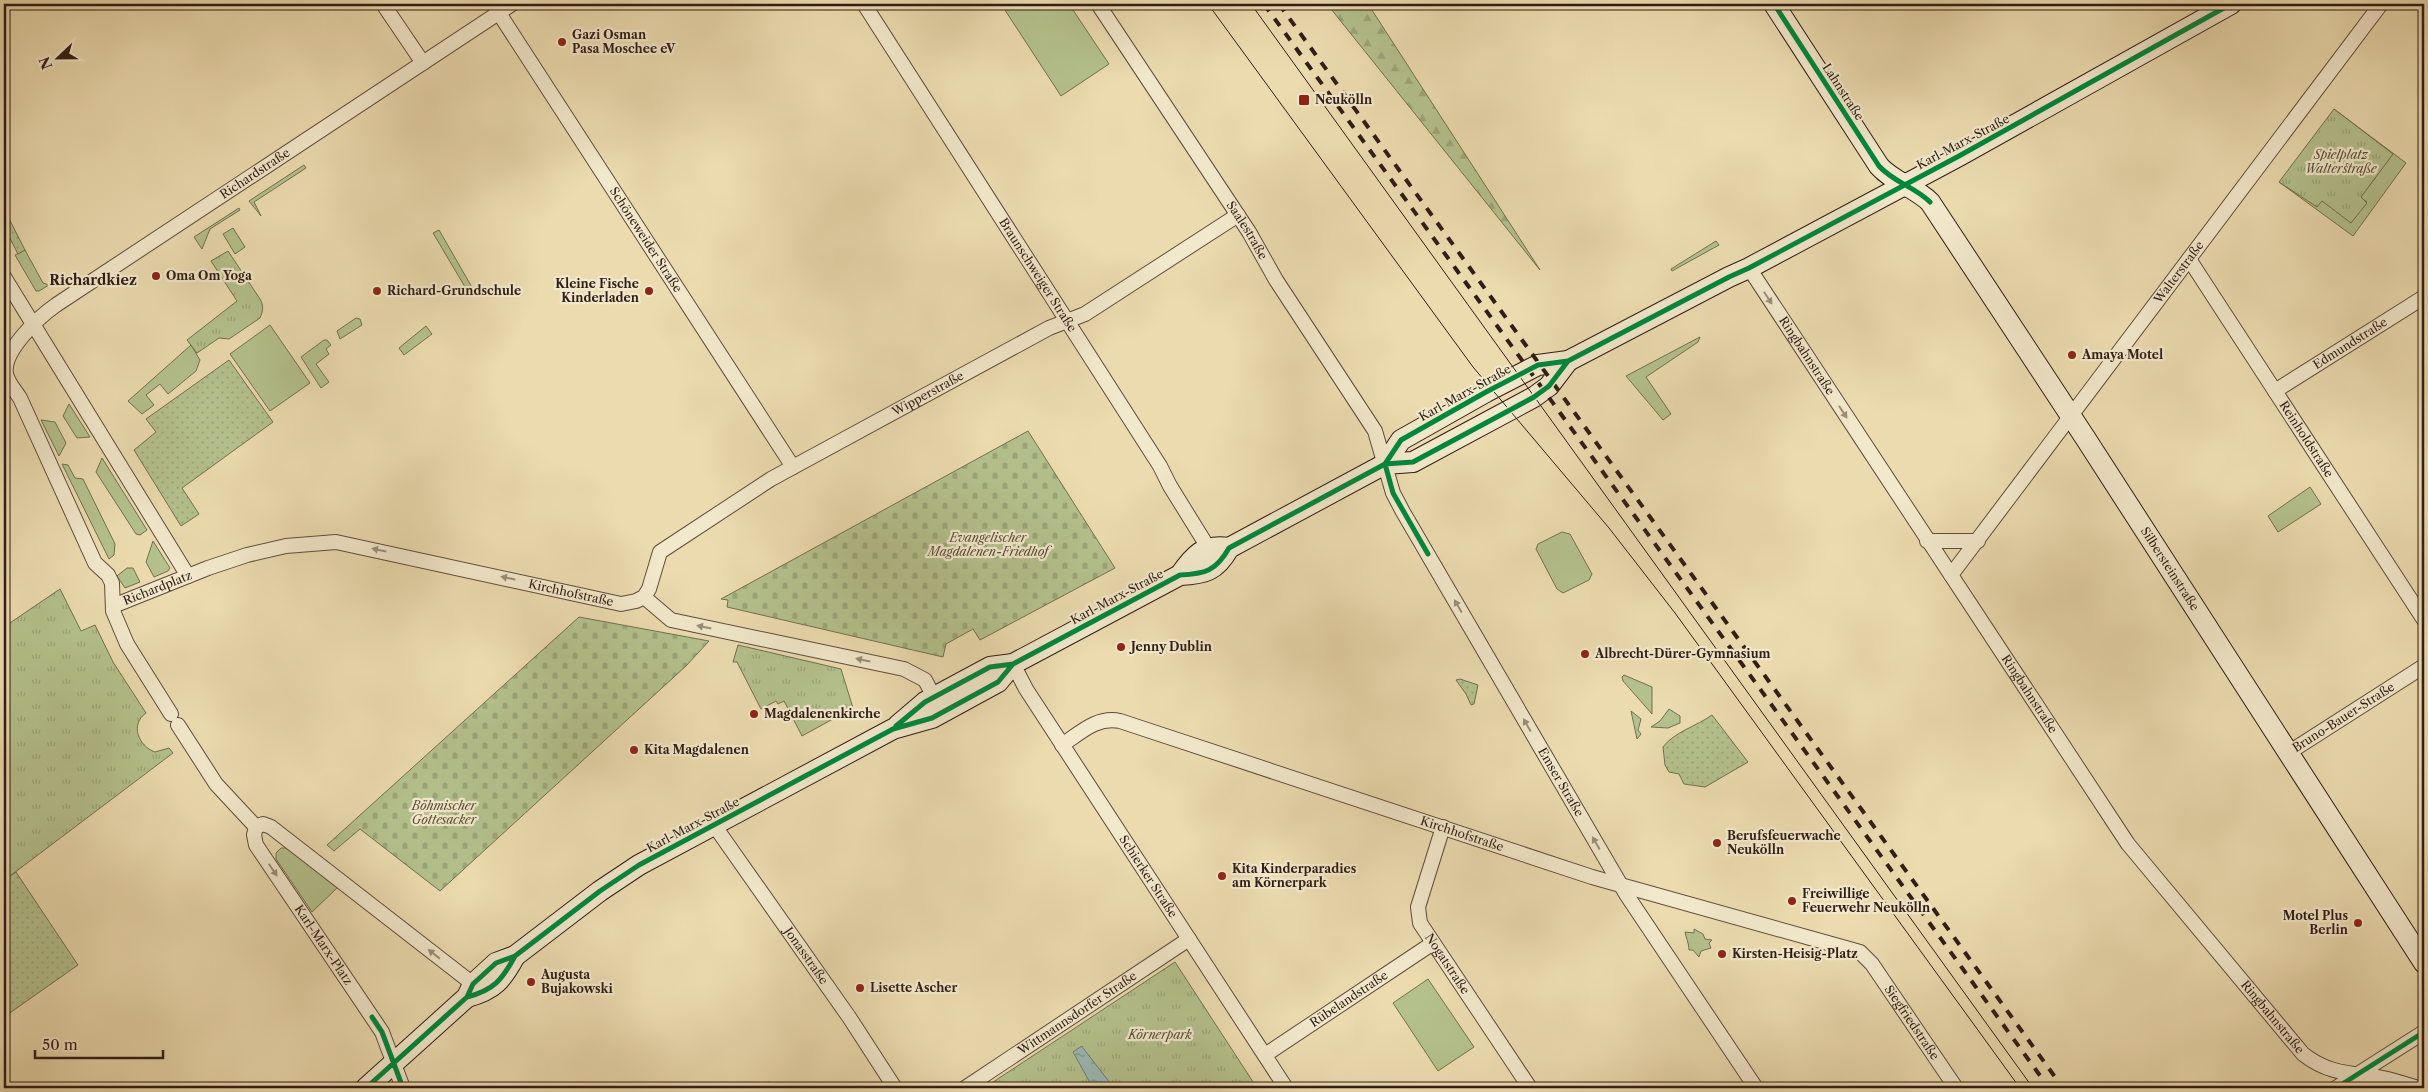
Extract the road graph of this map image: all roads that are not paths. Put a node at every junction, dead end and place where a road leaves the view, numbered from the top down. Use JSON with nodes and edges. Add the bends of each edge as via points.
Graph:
{"nodes":[{"id":1,"x":383,"y":4,"type":"edge"},
{"id":2,"x":512,"y":4,"type":"edge"},
{"id":3,"x":864,"y":4,"type":"edge"},
{"id":4,"x":1098,"y":4,"type":"edge"},
{"id":5,"x":1774,"y":4,"type":"edge"},
{"id":6,"x":2232,"y":4,"type":"edge"},
{"id":7,"x":2381,"y":4,"type":"edge"},
{"id":8,"x":496,"y":8,"type":"edge"},
{"id":9,"x":423,"y":62,"type":"junction"},
{"id":10,"x":1903,"y":185,"type":"junction"},
{"id":11,"x":1238,"y":215,"type":"junction"},
{"id":12,"x":2189,"y":259,"type":"junction"},
{"id":13,"x":1749,"y":268,"type":"junction"},
{"id":14,"x":4,"y":277,"type":"edge"},
{"id":15,"x":2424,"y":298,"type":"edge"},
{"id":16,"x":1068,"y":321,"type":"junction"},
{"id":17,"x":32,"y":326,"type":"junction"},
{"id":18,"x":8,"y":356,"type":"joint"},
{"id":19,"x":1568,"y":362,"type":"junction"},
{"id":20,"x":2276,"y":391,"type":"junction"},
{"id":21,"x":2071,"y":416,"type":"junction"},
{"id":22,"x":1385,"y":464,"type":"junction"},
{"id":23,"x":793,"y":467,"type":"junction"},
{"id":24,"x":1927,"y":540,"type":"junction"},
{"id":25,"x":1978,"y":541,"type":"junction"},
{"id":26,"x":1229,"y":548,"type":"junction"},
{"id":27,"x":1209,"y":549,"type":"junction"},
{"id":28,"x":1180,"y":575,"type":"junction"},
{"id":29,"x":1951,"y":575,"type":"junction"},
{"id":30,"x":188,"y":576,"type":"junction"},
{"id":31,"x":644,"y":597,"type":"junction"},
{"id":32,"x":112,"y":606,"type":"junction"},
{"id":33,"x":2424,"y":620,"type":"edge"},
{"id":34,"x":1013,"y":664,"type":"junction"},
{"id":35,"x":2424,"y":666,"type":"edge"},
{"id":36,"x":934,"y":697,"type":"junction"},
{"id":37,"x":892,"y":729,"type":"junction"},
{"id":38,"x":1062,"y":745,"type":"junction"},
{"id":39,"x":2288,"y":753,"type":"junction"},
{"id":40,"x":714,"y":825,"type":"junction"},
{"id":41,"x":256,"y":827,"type":"junction"},
{"id":42,"x":1443,"y":827,"type":"junction"},
{"id":43,"x":1621,"y":885,"type":"junction"},
{"id":44,"x":1190,"y":940,"type":"junction"},
{"id":45,"x":1433,"y":943,"type":"junction"},
{"id":46,"x":1867,"y":957,"type":"joint"},
{"id":47,"x":2424,"y":963,"type":"edge"},
{"id":48,"x":470,"y":990,"type":"junction"},
{"id":49,"x":2424,"y":1032,"type":"edge"},
{"id":50,"x":1265,"y":1055,"type":"junction"},
{"id":51,"x":394,"y":1062,"type":"junction"},
{"id":52,"x":2354,"y":1076,"type":"junction"},
{"id":53,"x":366,"y":1088,"type":"edge"},
{"id":54,"x":404,"y":1088,"type":"edge"},
{"id":55,"x":895,"y":1088,"type":"edge"},
{"id":56,"x":965,"y":1088,"type":"edge"},
{"id":57,"x":1286,"y":1088,"type":"edge"},
{"id":58,"x":1530,"y":1088,"type":"edge"},
{"id":59,"x":1756,"y":1088,"type":"edge"},
{"id":60,"x":1956,"y":1088,"type":"edge"},
{"id":61,"x":2336,"y":1088,"type":"edge"},
{"id":62,"x":2419,"y":1088,"type":"edge"}],
"edges":[{"from":1,"to":9,"type":"street"},
{"from":2,"to":8,"type":"street","name":"Richardstraße"},
{"from":3,"to":16,"type":"street","name":"Braunschweiger Straße"},
{"from":4,"to":11,"type":"street","name":"Saalestraße"},
{"from":5,"to":10,"type":"main road","name":"Lahnstraße","via":[[1879,166]]},
{"from":6,"to":10,"type":"main road","name":"Karl-Marx-Straße"},
{"from":7,"to":12,"type":"street","name":"Walterstraße"},
{"from":8,"to":9,"type":"street","name":"Richardstraße"},
{"from":8,"to":23,"type":"street","name":"Schöneweider Straße"},
{"from":9,"to":17,"type":"street","name":"Richardstraße","via":[[61,301]]},
{"from":10,"to":13,"type":"main road","name":"Karl-Marx-Straße"},
{"from":10,"to":21,"type":"main road","name":"Silbersteinstraße","via":[[1930,202]]},
{"from":11,"to":16,"type":"street","name":"Wipperstraße","via":[[1085,314]]},
{"from":11,"to":22,"type":"street","name":"Saalestraße","via":[[1276,280],[1375,432]]},
{"from":12,"to":20,"type":"street","name":"Reinholdstraße"},
{"from":12,"to":21,"type":"street","name":"Walterstraße"},
{"from":13,"to":19,"type":"main road","name":"Karl-Marx-Straße"},
{"from":13,"to":24,"type":"street","name":"Ringbahnstraße","one_way":true},
{"from":14,"to":17,"type":"street","name":"Richardplatz"},
{"from":15,"to":20,"type":"street","name":"Edmundstraße"},
{"from":16,"to":23,"type":"street","name":"Wipperstraße"},
{"from":16,"to":27,"type":"street","name":"Braunschweiger Straße"},
{"from":17,"to":18,"type":"street","name":"Richardstraße"},
{"from":17,"to":30,"type":"street","name":"Richardplatz"},
{"from":18,"to":32,"type":"street","name":"Richardplatz","via":[[8,380],[20,398],[95,562],[112,583]]},
{"from":19,"to":22,"type":"main road","name":"Karl-Marx-Straße","via":[[1549,386],[1534,397],[1413,462]]},
{"from":19,"to":22,"type":"main road","name":"Karl-Marx-Straße","via":[[1538,365],[1401,440]]},
{"from":20,"to":33,"type":"street","name":"Reinholdstraße"},
{"from":21,"to":25,"type":"street","name":"Walterstraße"},
{"from":21,"to":39,"type":"main road","name":"Silbersteinstraße"},
{"from":22,"to":26,"type":"main road","name":"Karl-Marx-Straße"},
{"from":43,"to":22,"type":"street","name":"Emser Straße","one_way":true,"via":[[1398,502]]},
{"from":23,"to":31,"type":"street","name":"Wipperstraße","via":[[660,552]]},
{"from":24,"to":25,"type":"street"},
{"from":24,"to":29,"type":"street","name":"Ringbahnstraße"},
{"from":25,"to":29,"type":"street","name":"Walterstraße"},
{"from":26,"to":27,"type":"main road","name":"Karl-Marx-Straße","via":[[1214,546]]},
{"from":26,"to":28,"type":"main road","name":"Karl-Marx-Straße","via":[[1221,563],[1201,574]]},
{"from":27,"to":28,"type":"main road","name":"Karl-Marx-Straße","via":[[1192,557]]},
{"from":28,"to":34,"type":"main road","name":"Karl-Marx-Straße"},
{"from":29,"to":52,"type":"street","name":"Ringbahnstraße","via":[[2128,844],[2303,1054],[2325,1067]]},
{"from":31,"to":30,"type":"street","name":"Kirchhofstraße","one_way":true,"via":[[621,604],[336,542],[286,546],[247,555]]},
{"from":30,"to":32,"type":"street","name":"Richardplatz"},
{"from":36,"to":31,"type":"street","one_way":true,"via":[[925,680],[904,669],[671,620]]},
{"from":32,"to":41,"type":"street","via":[[129,649],[216,784]]},
{"from":34,"to":36,"type":"main road","name":"Karl-Marx-Straße","via":[[990,667]]},
{"from":34,"to":37,"type":"main road","name":"Karl-Marx-Straße","via":[[998,682],[932,718]]},
{"from":34,"to":38,"type":"street","name":"Schierker Straße"},
{"from":35,"to":39,"type":"street","name":"Bruno-Bauer-Straße"},
{"from":36,"to":37,"type":"main road","name":"Karl-Marx-Straße"},
{"from":37,"to":40,"type":"main road","name":"Karl-Marx-Straße"},
{"from":38,"to":42,"type":"street","name":"Kirchhofstraße","via":[[1095,723],[1111,719]]},
{"from":38,"to":44,"type":"street","name":"Schierker Straße"},
{"from":39,"to":47,"type":"main road","name":"Silbersteinstraße"},
{"from":40,"to":48,"type":"main road","name":"Karl-Marx-Straße","via":[[628,872],[515,956],[504,977],[486,992]]},
{"from":40,"to":55,"type":"street","name":"Jonasstraße"},
{"from":48,"to":41,"type":"street","one_way":true,"via":[[271,827],[263,824]]},
{"from":41,"to":51,"type":"street","name":"Karl-Marx-Platz","one_way":true,"via":[[256,845],[382,1032]]},
{"from":42,"to":43,"type":"street","name":"Kirchhofstraße"},
{"from":42,"to":45,"type":"street","name":"Nogatstraße","via":[[1418,907],[1420,923]]},
{"from":43,"to":46,"type":"street","name":"Kirchhofstraße","via":[[1706,908],[1727,917],[1845,947]]},
{"from":43,"to":59,"type":"street","name":"Emser Straße"},
{"from":44,"to":50,"type":"street","name":"Schierker Straße"},
{"from":44,"to":56,"type":"street","name":"Wittmannsdorfer Straße"},
{"from":45,"to":50,"type":"street","name":"Rübelandstraße"},
{"from":45,"to":58,"type":"street","name":"Nogatstraße"},
{"from":46,"to":60,"type":"street","name":"Siegfriedstraße"},
{"from":48,"to":51,"type":"main road","name":"Karl-Marx-Straße"},
{"from":49,"to":52,"type":"street"},
{"from":50,"to":57,"type":"street","name":"Schierker Straße"},
{"from":51,"to":53,"type":"main road","name":"Karl-Marx-Straße"},
{"from":51,"to":54,"type":"street","name":"Karl-Marx-Platz"},
{"from":52,"to":61,"type":"street"},
{"from":52,"to":62,"type":"street","name":"Ringbahnstraße","via":[[2378,1077]]}]}
